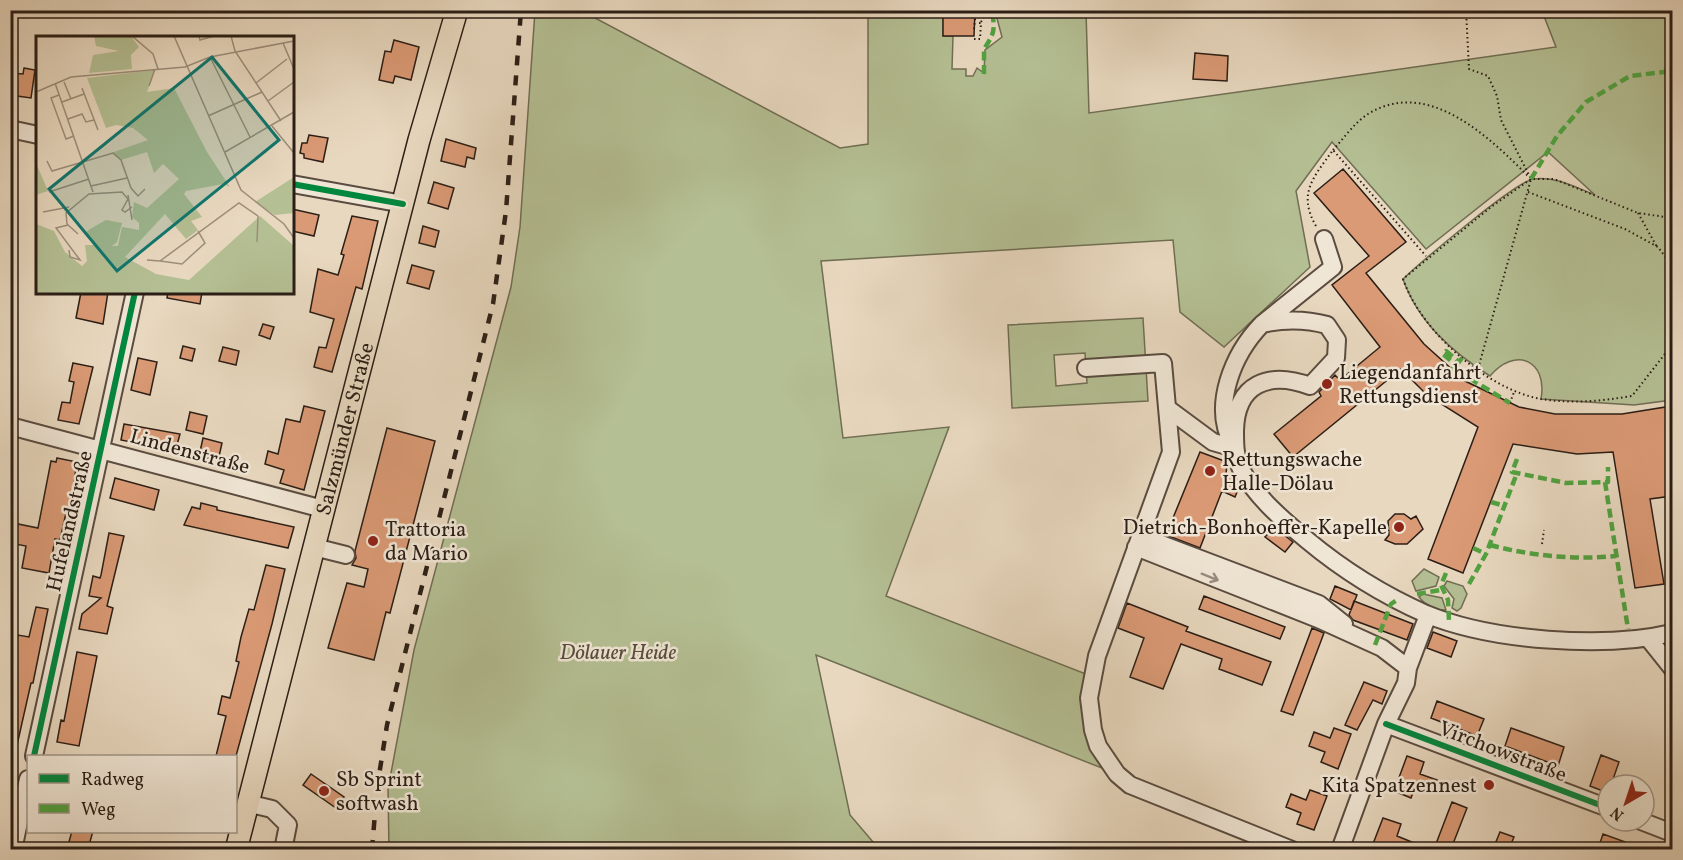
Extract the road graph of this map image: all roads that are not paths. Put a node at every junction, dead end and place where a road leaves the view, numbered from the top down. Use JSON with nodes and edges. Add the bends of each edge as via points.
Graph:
{"nodes":[{"id":1,"x":457,"y":10,"type":"edge"},
{"id":2,"x":10,"y":129,"type":"edge"},
{"id":3,"x":36,"y":135,"type":"edge"},
{"id":4,"x":294,"y":184,"type":"edge"},
{"id":5,"x":403,"y":204,"type":"junction"},
{"id":6,"x":1324,"y":239,"type":"road end"},
{"id":7,"x":135,"y":294,"type":"edge"},
{"id":8,"x":1262,"y":324,"type":"junction"},
{"id":9,"x":1086,"y":368,"type":"dead end"},
{"id":10,"x":1167,"y":408,"type":"junction"},
{"id":11,"x":10,"y":426,"type":"edge"},
{"id":12,"x":1213,"y":442,"type":"junction"},
{"id":13,"x":1234,"y":448,"type":"junction"},
{"id":14,"x":102,"y":452,"type":"junction"},
{"id":15,"x":1171,"y":452,"type":"junction"},
{"id":16,"x":323,"y":509,"type":"junction"},
{"id":17,"x":1138,"y":542,"type":"junction"},
{"id":18,"x":314,"y":547,"type":"junction"},
{"id":19,"x":346,"y":555,"type":"dead end"},
{"id":20,"x":1428,"y":615,"type":"junction"},
{"id":21,"x":1672,"y":633,"type":"edge"},
{"id":22,"x":1648,"y":638,"type":"junction"},
{"id":23,"x":1408,"y":668,"type":"junction"},
{"id":24,"x":1672,"y":668,"type":"edge"},
{"id":25,"x":1386,"y":724,"type":"junction"},
{"id":26,"x":34,"y":755,"type":"edge"},
{"id":27,"x":27,"y":784,"type":"edge"},
{"id":28,"x":247,"y":803,"type":"junction"},
{"id":29,"x":1596,"y":803,"type":"edge"},
{"id":30,"x":1656,"y":827,"type":"edge"},
{"id":31,"x":237,"y":829,"type":"edge"},
{"id":32,"x":1672,"y":833,"type":"edge"},
{"id":33,"x":13,"y":849,"type":"edge"},
{"id":34,"x":283,"y":849,"type":"edge"},
{"id":35,"x":1292,"y":849,"type":"edge"},
{"id":36,"x":1340,"y":849,"type":"edge"}],
"edges":[{"from":1,"to":5,"type":"main road","name":"Salzmünder Straße"},
{"from":2,"to":3,"type":"street"},
{"from":4,"to":5,"type":"street"},
{"from":5,"to":16,"type":"main road","name":"Salzmünder Straße"},
{"from":6,"to":8,"type":"street","via":[[1333,267]]},
{"from":7,"to":14,"type":"street","name":"Hufelandstraße"},
{"from":8,"to":13,"type":"street","via":[[1238,358],[1226,395],[1223,424]]},
{"from":8,"to":13,"type":"street","via":[[1308,320],[1327,325],[1337,340],[1336,358],[1310,386],[1281,379],[1254,387],[1238,407]]},
{"from":9,"to":10,"type":"street","via":[[1163,363]]},
{"from":10,"to":12,"type":"street"},
{"from":10,"to":15,"type":"street"},
{"from":11,"to":14,"type":"street","name":"Lindenstraße"},
{"from":12,"to":13,"type":"street"},
{"from":12,"to":15,"type":"street","via":[[1189,438]]},
{"from":13,"to":20,"type":"street","via":[[1242,472],[1255,491],[1292,528],[1360,580]]},
{"from":14,"to":16,"type":"street","name":"Lindenstraße"},
{"from":14,"to":26,"type":"street","name":"Hufelandstraße"},
{"from":15,"to":17,"type":"street"},
{"from":16,"to":18,"type":"main road","name":"Salzmünder Straße"},
{"from":17,"to":23,"type":"street","via":[[1318,612],[1382,648]]},
{"from":17,"to":35,"type":"street","via":[[1091,675],[1090,714],[1105,759],[1130,785]]},
{"from":18,"to":19,"type":"street"},
{"from":18,"to":28,"type":"main road","name":"Salzmünder Straße"},
{"from":20,"to":22,"type":"street","via":[[1537,640]]},
{"from":20,"to":23,"type":"street"},
{"from":21,"to":22,"type":"street"},
{"from":22,"to":24,"type":"street"},
{"from":23,"to":25,"type":"street","via":[[1406,683]]},
{"from":25,"to":29,"type":"street","name":"Virchowstraße"},
{"from":25,"to":36,"type":"street"},
{"from":27,"to":33,"type":"street"},
{"from":28,"to":31,"type":"main road","name":"Salzmünder Straße"},
{"from":28,"to":34,"type":"street","via":[[272,809],[288,825]]},
{"from":30,"to":32,"type":"street"}]}
